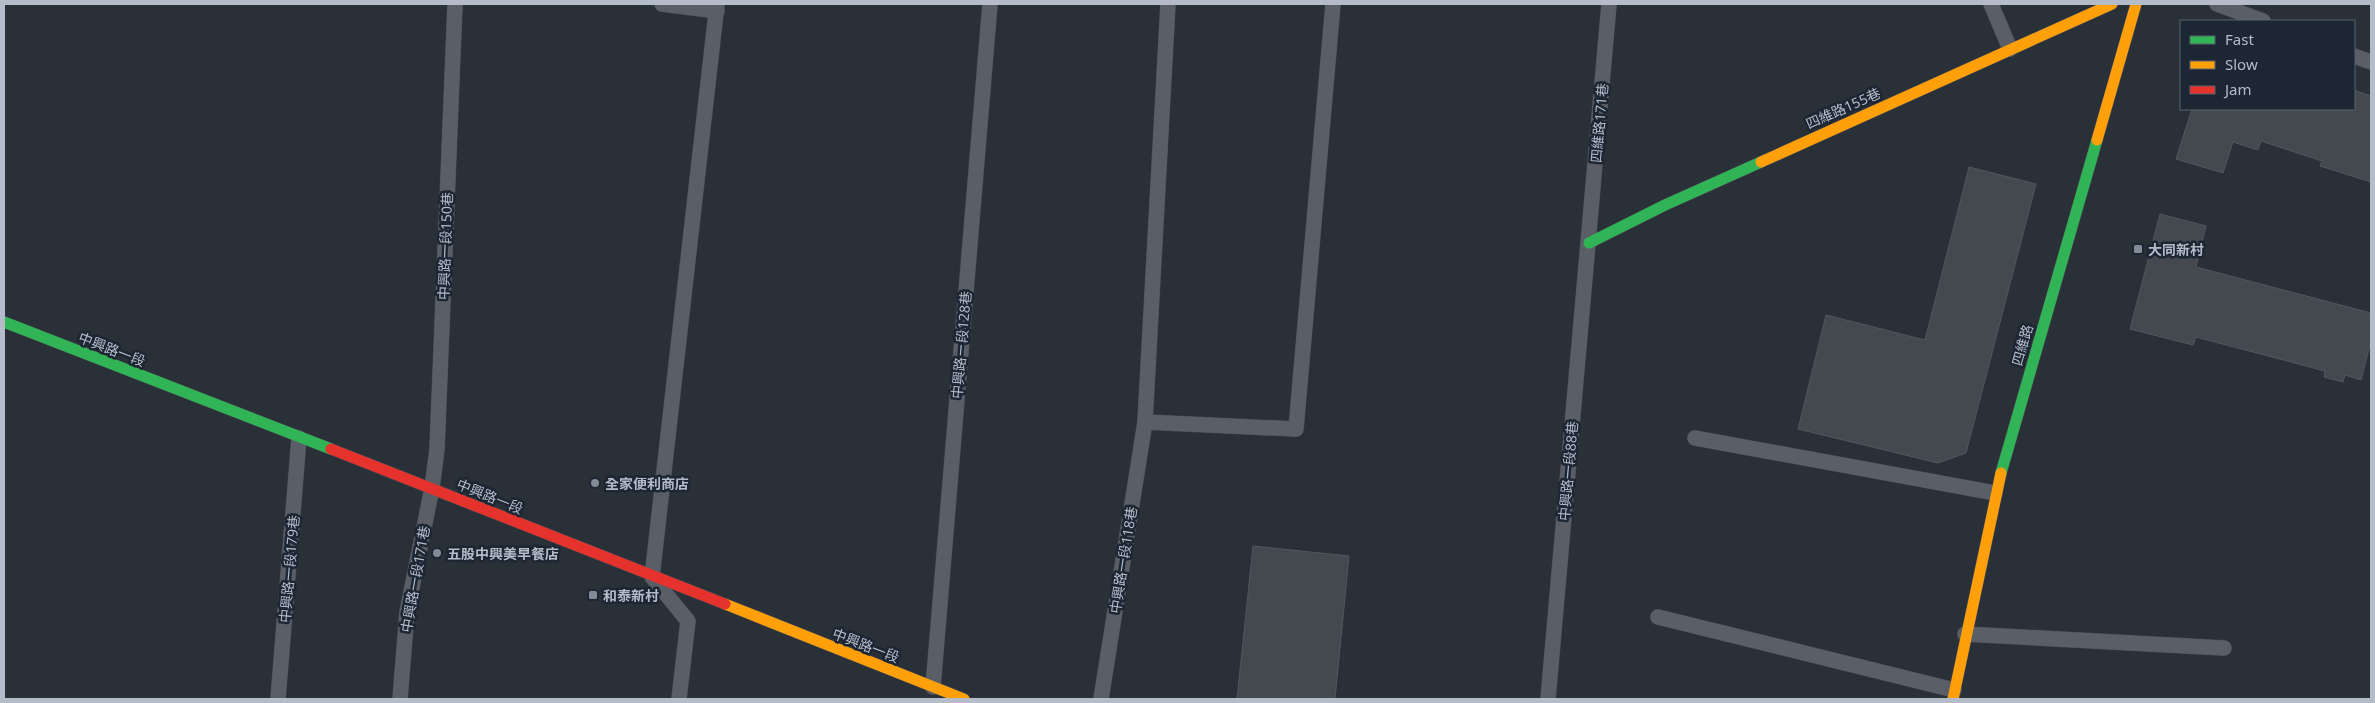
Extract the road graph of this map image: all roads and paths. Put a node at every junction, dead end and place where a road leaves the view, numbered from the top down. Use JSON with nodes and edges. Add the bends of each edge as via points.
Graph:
{"nodes":[{"id":1,"x":455,"y":4,"type":"edge"},
{"id":2,"x":662,"y":4,"type":"edge"},
{"id":3,"x":990,"y":4,"type":"edge"},
{"id":4,"x":1168,"y":4,"type":"edge"},
{"id":5,"x":1333,"y":4,"type":"edge"},
{"id":6,"x":1609,"y":4,"type":"edge"},
{"id":7,"x":1991,"y":4,"type":"edge"},
{"id":8,"x":2112,"y":4,"type":"edge"},
{"id":9,"x":2136,"y":4,"type":"edge"},
{"id":10,"x":2217,"y":4,"type":"edge"},
{"id":11,"x":717,"y":8,"type":"edge"},
{"id":12,"x":2260,"y":20,"type":"edge"},
{"id":13,"x":2010,"y":49,"type":"junction"},
{"id":14,"x":2355,"y":56,"type":"edge"},
{"id":15,"x":2371,"y":62,"type":"edge"},
{"id":16,"x":1588,"y":242,"type":"junction"},
{"id":17,"x":4,"y":322,"type":"edge"},
{"id":18,"x":1145,"y":422,"type":"junction"},
{"id":19,"x":299,"y":438,"type":"junction"},
{"id":20,"x":1695,"y":438,"type":"dead end"},
{"id":21,"x":432,"y":488,"type":"junction"},
{"id":22,"x":1995,"y":493,"type":"junction"},
{"id":23,"x":652,"y":577,"type":"junction"},
{"id":24,"x":1658,"y":617,"type":"dead end"},
{"id":25,"x":1965,"y":634,"type":"junction"},
{"id":26,"x":2224,"y":648,"type":"dead end"},
{"id":27,"x":932,"y":687,"type":"junction"},
{"id":28,"x":1954,"y":695,"type":"edge"},
{"id":29,"x":278,"y":699,"type":"edge"},
{"id":30,"x":400,"y":699,"type":"edge"},
{"id":31,"x":679,"y":699,"type":"edge"},
{"id":32,"x":964,"y":699,"type":"edge"},
{"id":33,"x":1102,"y":699,"type":"edge"},
{"id":34,"x":1548,"y":699,"type":"edge"}],
"edges":[{"from":1,"to":21,"type":"lane","name":"中興路一段150巷","via":[[438,439]]},
{"from":2,"to":11,"type":"lane"},
{"from":3,"to":27,"type":"lane","name":"中興路ㄧ段128巷"},
{"from":4,"to":18,"type":"lane","name":"中興路一段118巷"},
{"from":5,"to":18,"type":"lane","via":[[1296,429]]},
{"from":6,"to":16,"type":"lane","name":"四維路171巷"},
{"from":7,"to":13,"type":"lane"},
{"from":8,"to":13,"type":"street","name":"四維路155巷"},
{"from":9,"to":22,"type":"street","name":"四維路"},
{"from":10,"to":12,"type":"lane"},
{"from":11,"to":23,"type":"lane"},
{"from":13,"to":16,"type":"street","name":"四維路155巷"},
{"from":14,"to":15,"type":"lane"},
{"from":16,"to":34,"type":"lane","name":"中興路一段88巷"},
{"from":17,"to":19,"type":"street","name":"中興路一段"},
{"from":18,"to":33,"type":"lane","name":"中興路一段118巷"},
{"from":19,"to":21,"type":"street","name":"中興路一段"},
{"from":19,"to":29,"type":"lane","name":"中興路一段179巷"},
{"from":20,"to":22,"type":"lane"},
{"from":21,"to":23,"type":"street","name":"中興路一段"},
{"from":21,"to":30,"type":"lane","name":"中興路一段171巷","via":[[407,612]]},
{"from":22,"to":25,"type":"street","name":"四維路"},
{"from":23,"to":27,"type":"street","name":"中興路一段"},
{"from":23,"to":31,"type":"lane","via":[[688,621]]},
{"from":24,"to":28,"type":"lane"},
{"from":25,"to":26,"type":"lane"},
{"from":25,"to":28,"type":"street","name":"四維路"},
{"from":27,"to":32,"type":"street","name":"中興路一段"}]}
